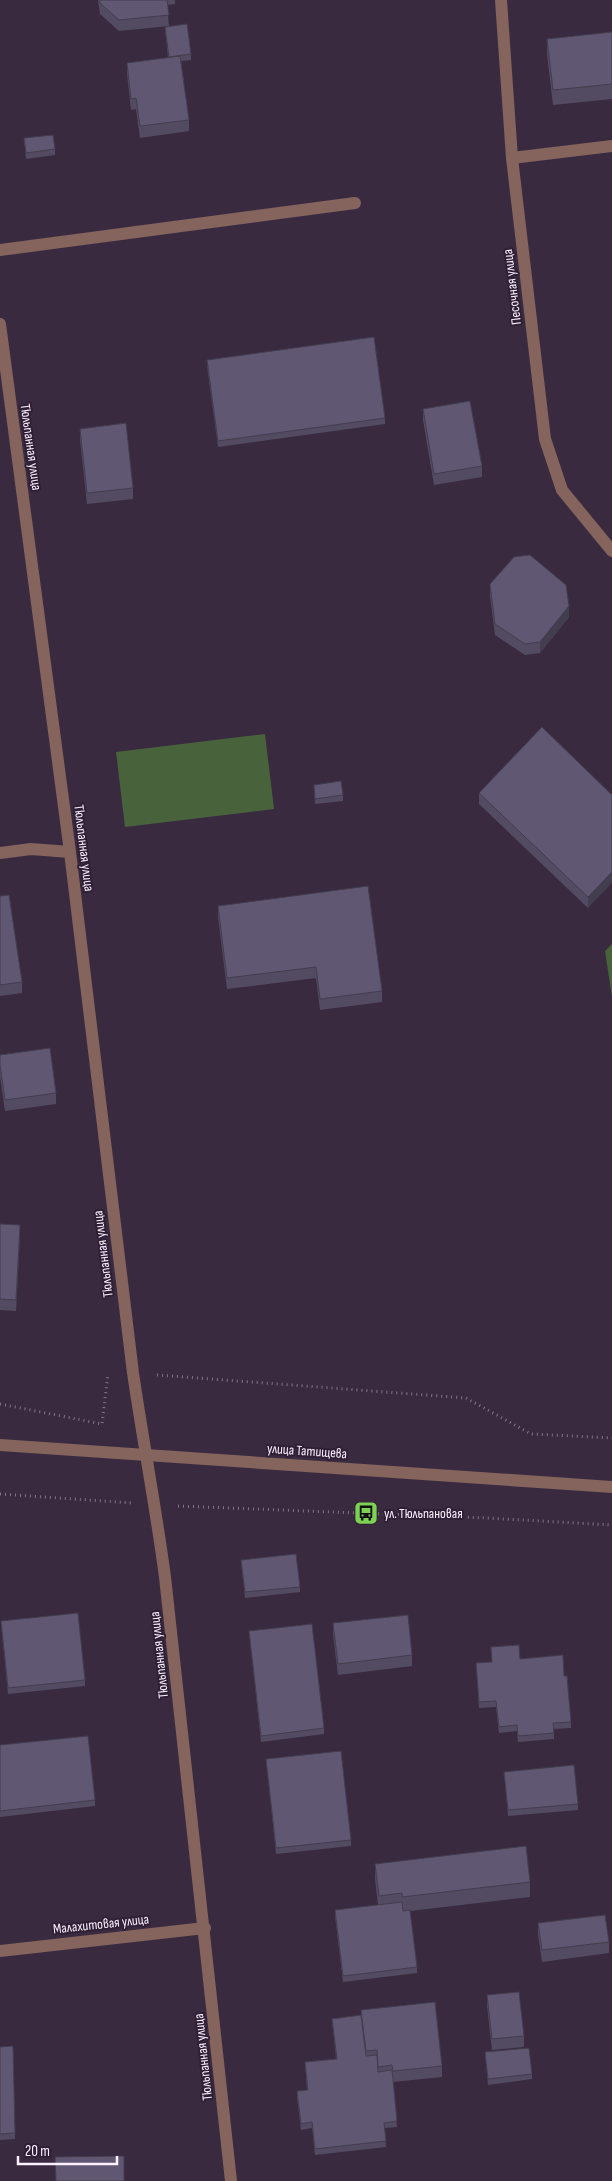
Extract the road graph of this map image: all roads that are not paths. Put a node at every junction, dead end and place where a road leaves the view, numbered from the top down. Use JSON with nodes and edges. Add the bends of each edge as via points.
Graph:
{"nodes":[{"id":1,"x":501,"y":0,"type":"edge"},
{"id":2,"x":612,"y":146,"type":"edge"},
{"id":3,"x":512,"y":158,"type":"junction"},
{"id":4,"x":355,"y":203,"type":"dead end"},
{"id":5,"x":0,"y":250,"type":"edge"},
{"id":6,"x":0,"y":324,"type":"edge"},
{"id":7,"x":612,"y":551,"type":"edge"},
{"id":8,"x":70,"y":852,"type":"junction"},
{"id":9,"x":0,"y":853,"type":"edge"},
{"id":10,"x":0,"y":1445,"type":"edge"},
{"id":11,"x":144,"y":1455,"type":"junction"},
{"id":12,"x":612,"y":1487,"type":"edge"},
{"id":13,"x":204,"y":1928,"type":"junction"},
{"id":14,"x":0,"y":1951,"type":"edge"},
{"id":15,"x":232,"y":2181,"type":"edge"}],
"edges":[{"from":1,"to":3,"type":"street","name":"Песочная улица"},
{"from":2,"to":3,"type":"street"},
{"from":3,"to":7,"type":"street","name":"Песочная улица","via":[[544,439],[562,490]]},
{"from":4,"to":5,"type":"street"},
{"from":6,"to":8,"type":"street","name":"Тюльпанная улица"},
{"from":8,"to":9,"type":"street","via":[[31,849]]},
{"from":8,"to":11,"type":"street","name":"Тюльпанная улица"},
{"from":10,"to":11,"type":"street","name":"улица Татищева"},
{"from":11,"to":12,"type":"street","name":"улица Татищева"},
{"from":11,"to":13,"type":"street","name":"Тюльпанная улица","via":[[155,1505]]},
{"from":13,"to":14,"type":"street","name":"Малахитовая улица"},
{"from":13,"to":15,"type":"street","name":"Тюльпанная улица"}]}
